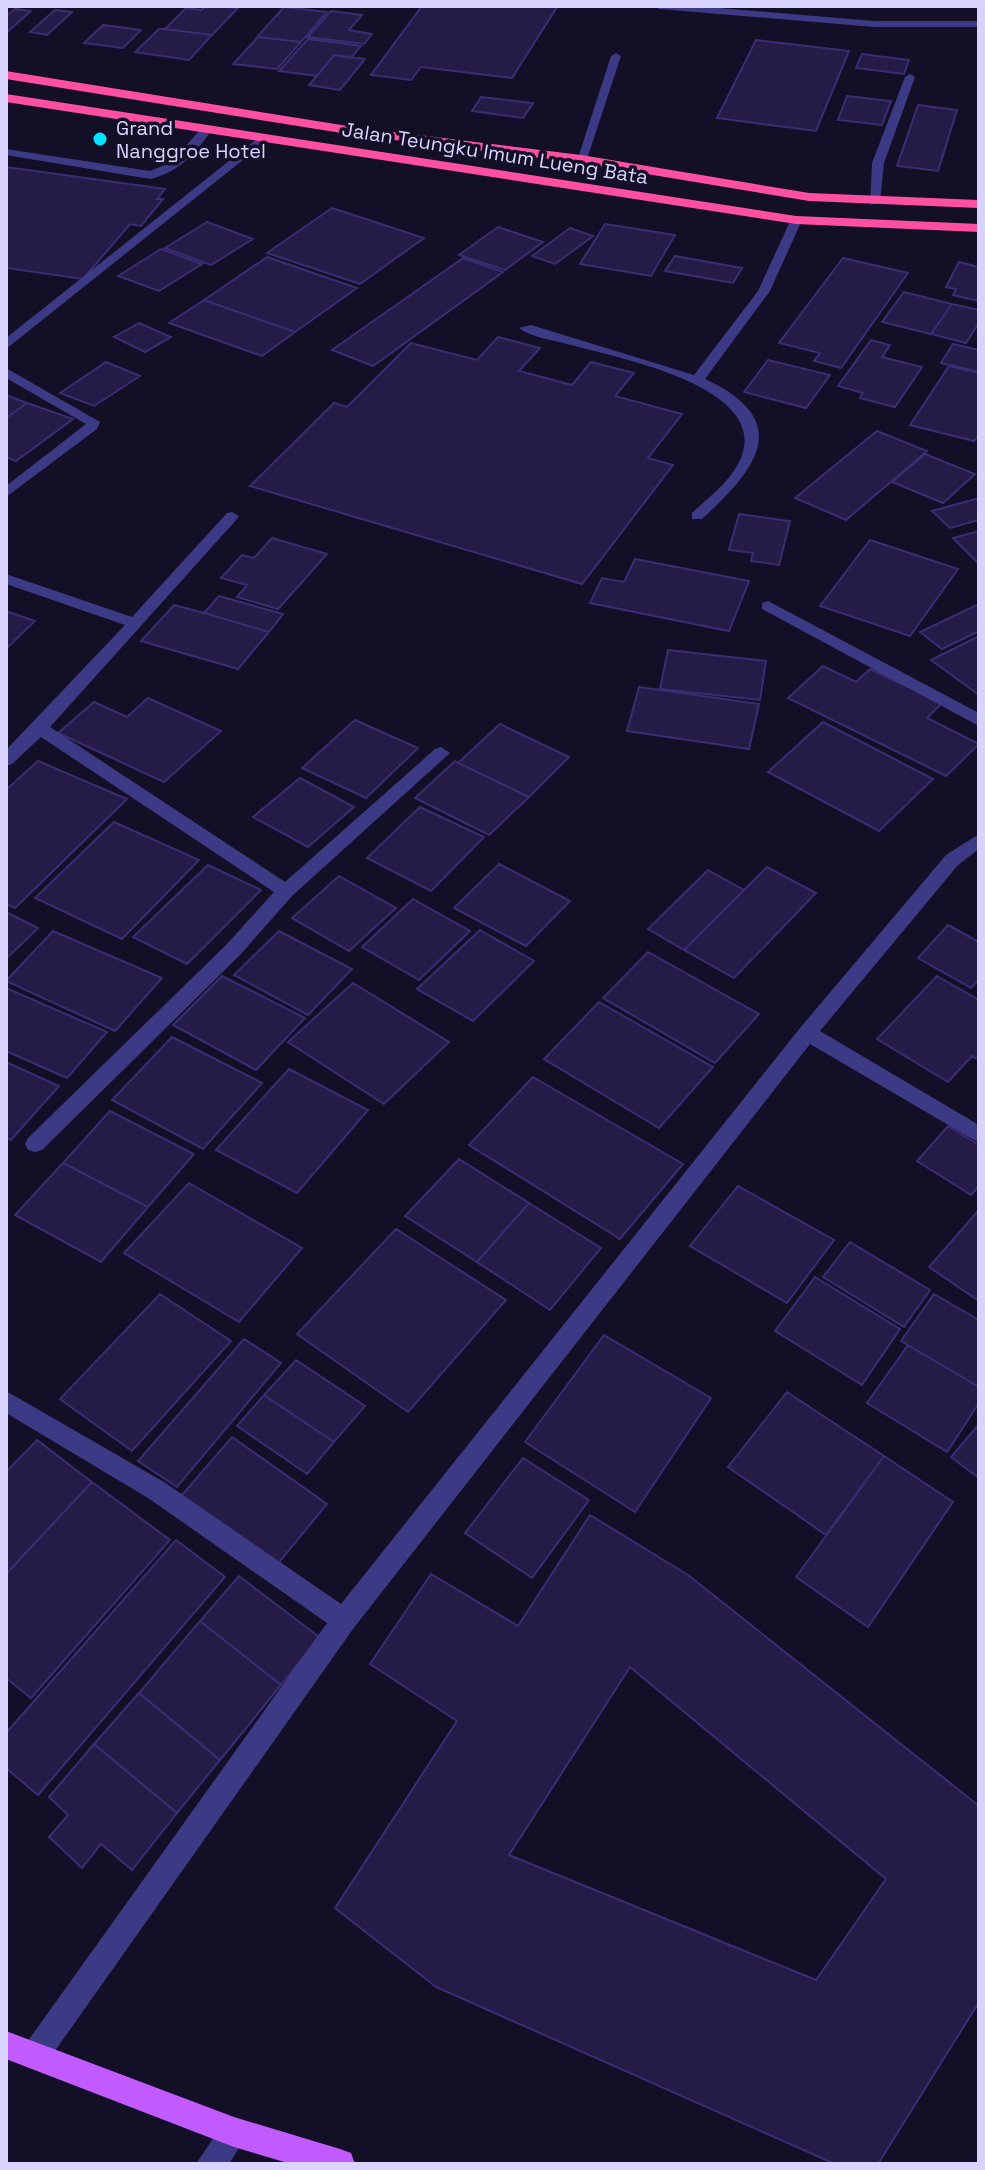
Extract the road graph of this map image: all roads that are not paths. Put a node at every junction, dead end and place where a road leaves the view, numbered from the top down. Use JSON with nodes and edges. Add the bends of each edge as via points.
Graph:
{"nodes":[{"id":1,"x":659,"y":6,"type":"edge"},
{"id":2,"x":979,"y":24,"type":"edge"},
{"id":3,"x":616,"y":56,"type":"dead end"},
{"id":4,"x":6,"y":75,"type":"edge"},
{"id":5,"x":910,"y":77,"type":"dead end"},
{"id":6,"x":6,"y":98,"type":"edge"},
{"id":7,"x":208,"y":127,"type":"junction"},
{"id":8,"x":267,"y":136,"type":"junction"},
{"id":9,"x":6,"y":152,"type":"edge"},
{"id":10,"x":581,"y":159,"type":"junction"},
{"id":11,"x":809,"y":197,"type":"junction"},
{"id":12,"x":874,"y":202,"type":"junction"},
{"id":13,"x":979,"y":204,"type":"edge"},
{"id":14,"x":796,"y":220,"type":"junction"},
{"id":15,"x":979,"y":228,"type":"edge"},
{"id":16,"x":526,"y":328,"type":"dead end"},
{"id":17,"x":6,"y":345,"type":"edge"},
{"id":18,"x":6,"y":372,"type":"edge"},
{"id":19,"x":697,"y":380,"type":"junction"},
{"id":20,"x":6,"y":493,"type":"edge"},
{"id":21,"x":232,"y":516,"type":"dead end"},
{"id":22,"x":697,"y":516,"type":"dead end"},
{"id":23,"x":6,"y":579,"type":"edge"},
{"id":24,"x":768,"y":606,"type":"dead end"},
{"id":25,"x":135,"y":623,"type":"junction"},
{"id":26,"x":979,"y":720,"type":"edge"},
{"id":27,"x":40,"y":728,"type":"junction"},
{"id":28,"x":441,"y":753,"type":"dead end"},
{"id":29,"x":6,"y":760,"type":"edge"},
{"id":30,"x":979,"y":840,"type":"edge"},
{"id":31,"x":286,"y":891,"type":"junction"},
{"id":32,"x":807,"y":1033,"type":"junction"},
{"id":33,"x":979,"y":1135,"type":"edge"},
{"id":34,"x":35,"y":1144,"type":"dead end"},
{"id":35,"x":6,"y":1401,"type":"edge"},
{"id":36,"x":344,"y":1620,"type":"junction"},
{"id":37,"x":6,"y":2045,"type":"edge"},
{"id":38,"x":35,"y":2055,"type":"junction"},
{"id":39,"x":234,"y":2132,"type":"junction"},
{"id":40,"x":211,"y":2164,"type":"edge"},
{"id":41,"x":340,"y":2164,"type":"edge"}],
"edges":[{"from":1,"to":2,"type":"street","via":[[874,24]]},
{"from":3,"to":10,"type":"street"},
{"from":4,"to":10,"type":"highway","name":"Jalan Teungku Imum Lueng Bata","via":[[354,131]]},
{"from":5,"to":12,"type":"street","via":[[878,163]]},
{"from":6,"to":7,"type":"highway","name":"Jalan Teungku Imum Lueng Bata"},
{"from":7,"to":8,"type":"highway","name":"Jalan Teungku Imum Lueng Bata"},
{"from":7,"to":9,"type":"street","via":[[179,165],[150,175]]},
{"from":8,"to":14,"type":"highway","name":"Jalan Teungku Imum Lueng Bata"},
{"from":8,"to":17,"type":"street"},
{"from":10,"to":11,"type":"highway","name":"Jalan Teungku Imum Lueng Bata"},
{"from":11,"to":12,"type":"highway","name":"Jalan Teungku Imum Lueng Bata"},
{"from":11,"to":14,"type":"highway"},
{"from":12,"to":13,"type":"highway","name":"Jalan Teungku Imum Lueng Bata"},
{"from":14,"to":15,"type":"highway","name":"Jalan Teungku Imum Lueng Bata"},
{"from":14,"to":19,"type":"street","via":[[764,291]]},
{"from":16,"to":19,"type":"street"},
{"from":18,"to":20,"type":"street","via":[[93,422]]},
{"from":19,"to":22,"type":"street","via":[[737,403],[751,428],[748,458]]},
{"from":21,"to":25,"type":"street"},
{"from":23,"to":25,"type":"street"},
{"from":24,"to":26,"type":"street"},
{"from":25,"to":27,"type":"street"},
{"from":27,"to":29,"type":"street"},
{"from":27,"to":31,"type":"street"},
{"from":28,"to":31,"type":"street"},
{"from":30,"to":32,"type":"street","via":[[952,860]]},
{"from":31,"to":34,"type":"street"},
{"from":32,"to":33,"type":"street"},
{"from":32,"to":36,"type":"street"},
{"from":35,"to":36,"type":"street","via":[[156,1490]]},
{"from":36,"to":38,"type":"street"},
{"from":37,"to":38,"type":"main road"},
{"from":38,"to":39,"type":"main road"},
{"from":39,"to":40,"type":"street"},
{"from":39,"to":41,"type":"main road"}]}
